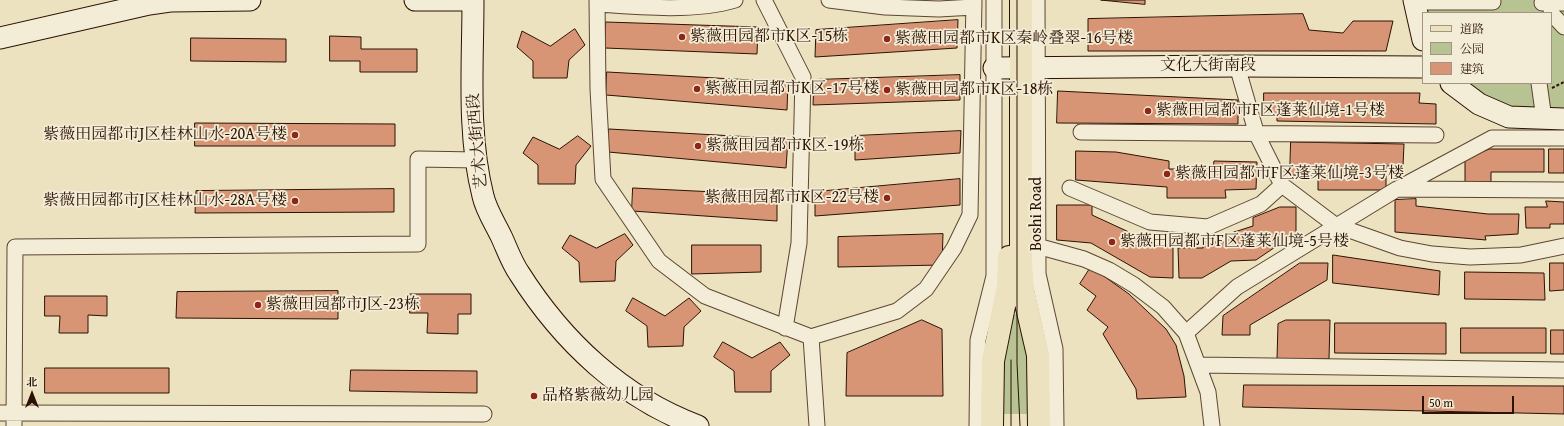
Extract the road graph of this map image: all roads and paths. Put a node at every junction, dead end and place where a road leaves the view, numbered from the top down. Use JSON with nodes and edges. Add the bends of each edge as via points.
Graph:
{"nodes":[{"id":1,"x":250,"y":0,"type":"edge"},
{"id":2,"x":415,"y":0,"type":"edge"},
{"id":3,"x":472,"y":0,"type":"edge"},
{"id":4,"x":735,"y":0,"type":"edge"},
{"id":5,"x":764,"y":0,"type":"edge"},
{"id":6,"x":829,"y":0,"type":"edge"},
{"id":7,"x":994,"y":0,"type":"edge"},
{"id":8,"x":1009,"y":0,"type":"edge"},
{"id":9,"x":1022,"y":0,"type":"edge"},
{"id":10,"x":1037,"y":0,"type":"edge"},
{"id":11,"x":1414,"y":1,"type":"edge"},
{"id":12,"x":149,"y":2,"type":"edge"},
{"id":13,"x":597,"y":2,"type":"edge"},
{"id":14,"x":1564,"y":3,"type":"edge"},
{"id":15,"x":974,"y":4,"type":"edge"},
{"id":16,"x":1495,"y":5,"type":"edge"},
{"id":17,"x":1547,"y":7,"type":"edge"},
{"id":18,"x":1552,"y":13,"type":"edge"},
{"id":19,"x":1564,"y":27,"type":"edge"},
{"id":20,"x":1422,"y":36,"type":"edge"},
{"id":21,"x":0,"y":38,"type":"edge"},
{"id":22,"x":1237,"y":66,"type":"junction"},
{"id":23,"x":1422,"y":67,"type":"edge"},
{"id":24,"x":1015,"y":68,"type":"junction"},
{"id":25,"x":1452,"y":84,"type":"edge"},
{"id":26,"x":1539,"y":84,"type":"edge"},
{"id":27,"x":1554,"y":119,"type":"edge"},
{"id":28,"x":1081,"y":132,"type":"dead end"},
{"id":29,"x":1257,"y":135,"type":"junction"},
{"id":30,"x":1436,"y":135,"type":"dead end"},
{"id":31,"x":1564,"y":138,"type":"edge"},
{"id":32,"x":477,"y":160,"type":"junction"},
{"id":33,"x":1282,"y":185,"type":"junction"},
{"id":34,"x":1070,"y":188,"type":"dead end"},
{"id":35,"x":1397,"y":189,"type":"junction"},
{"id":36,"x":1564,"y":190,"type":"edge"},
{"id":37,"x":1335,"y":225,"type":"junction"},
{"id":38,"x":1037,"y":246,"type":"junction"},
{"id":39,"x":1564,"y":246,"type":"edge"},
{"id":40,"x":785,"y":328,"type":"junction"},
{"id":41,"x":1186,"y":333,"type":"junction"},
{"id":42,"x":811,"y":337,"type":"junction"},
{"id":43,"x":1199,"y":365,"type":"junction"},
{"id":44,"x":1564,"y":370,"type":"edge"},
{"id":45,"x":484,"y":414,"type":"dead end"},
{"id":46,"x":10,"y":418,"type":"edge"},
{"id":47,"x":698,"y":426,"type":"edge"},
{"id":48,"x":817,"y":426,"type":"edge"},
{"id":49,"x":977,"y":426,"type":"edge"},
{"id":50,"x":992,"y":426,"type":"edge"},
{"id":51,"x":1039,"y":426,"type":"edge"},
{"id":52,"x":1056,"y":426,"type":"edge"},
{"id":53,"x":1212,"y":426,"type":"edge"}],
"edges":[{"from":1,"to":12,"type":"street"},
{"from":2,"to":3,"type":"street"},
{"from":3,"to":32,"type":"street","name":"艺术大街西段","via":[[473,127]]},
{"from":4,"to":13,"type":"street","via":[[719,5],[644,7]]},
{"from":5,"to":40,"type":"street","via":[[803,77],[799,243]]},
{"from":6,"to":15,"type":"street","via":[[885,7],[939,9]]},
{"from":7,"to":24,"type":"street","name":"Boshi Road"},
{"from":8,"to":24,"type":"main road","name":"Boshi Road"},
{"from":9,"to":24,"type":"main road","name":"Boshi Road"},
{"from":10,"to":24,"type":"street","name":"Boshi Road"},
{"from":11,"to":16,"type":"street"},
{"from":11,"to":20,"type":"street"},
{"from":12,"to":21,"type":"street"},
{"from":13,"to":40,"type":"street","via":[[603,179],[659,261],[705,296]]},
{"from":14,"to":17,"type":"street"},
{"from":15,"to":42,"type":"street","via":[[970,215],[954,248],[926,289],[897,311]]},
{"from":18,"to":19,"type":"street"},
{"from":22,"to":23,"type":"street","name":"文化大街南段"},
{"from":22,"to":24,"type":"street","name":"文化大街南段"},
{"from":22,"to":29,"type":"street"},
{"from":24,"to":38,"type":"street","name":"Boshi Road"},
{"from":24,"to":49,"type":"street","name":"Boshi Road","via":[[994,276],[978,340]]},
{"from":24,"to":50,"type":"main road","name":"Boshi Road","via":[[1008,286],[993,361]]},
{"from":24,"to":51,"type":"main road","name":"Boshi Road","via":[[1021,265],[1023,290],[1038,355]]},
{"from":25,"to":27,"type":"street","via":[[1479,104],[1509,117]]},
{"from":26,"to":27,"type":"street"},
{"from":28,"to":29,"type":"street"},
{"from":29,"to":30,"type":"street"},
{"from":29,"to":33,"type":"street"},
{"from":31,"to":35,"type":"street","via":[[1492,138]]},
{"from":32,"to":46,"type":"street","via":[[418,159],[418,244],[15,247]]},
{"from":32,"to":47,"type":"street","name":"艺术大街西段","via":[[486,205],[518,272],[551,319],[612,379],[647,403]]},
{"from":33,"to":34,"type":"street","via":[[1260,204],[1208,228],[1150,222]]},
{"from":33,"to":37,"type":"street"},
{"from":35,"to":36,"type":"street"},
{"from":35,"to":37,"type":"street"},
{"from":37,"to":39,"type":"street","via":[[1400,248],[1432,254],[1470,257],[1521,255]]},
{"from":37,"to":41,"type":"street","via":[[1237,287]]},
{"from":38,"to":41,"type":"street","via":[[1084,259],[1109,270],[1163,307]]},
{"from":38,"to":52,"type":"street","name":"Boshi Road","via":[[1038,274],[1055,349]]},
{"from":40,"to":42,"type":"street"},
{"from":41,"to":43,"type":"street"},
{"from":42,"to":48,"type":"street"},
{"from":43,"to":44,"type":"street"},
{"from":43,"to":53,"type":"street","via":[[1208,392]]},
{"from":45,"to":46,"type":"street"}]}
